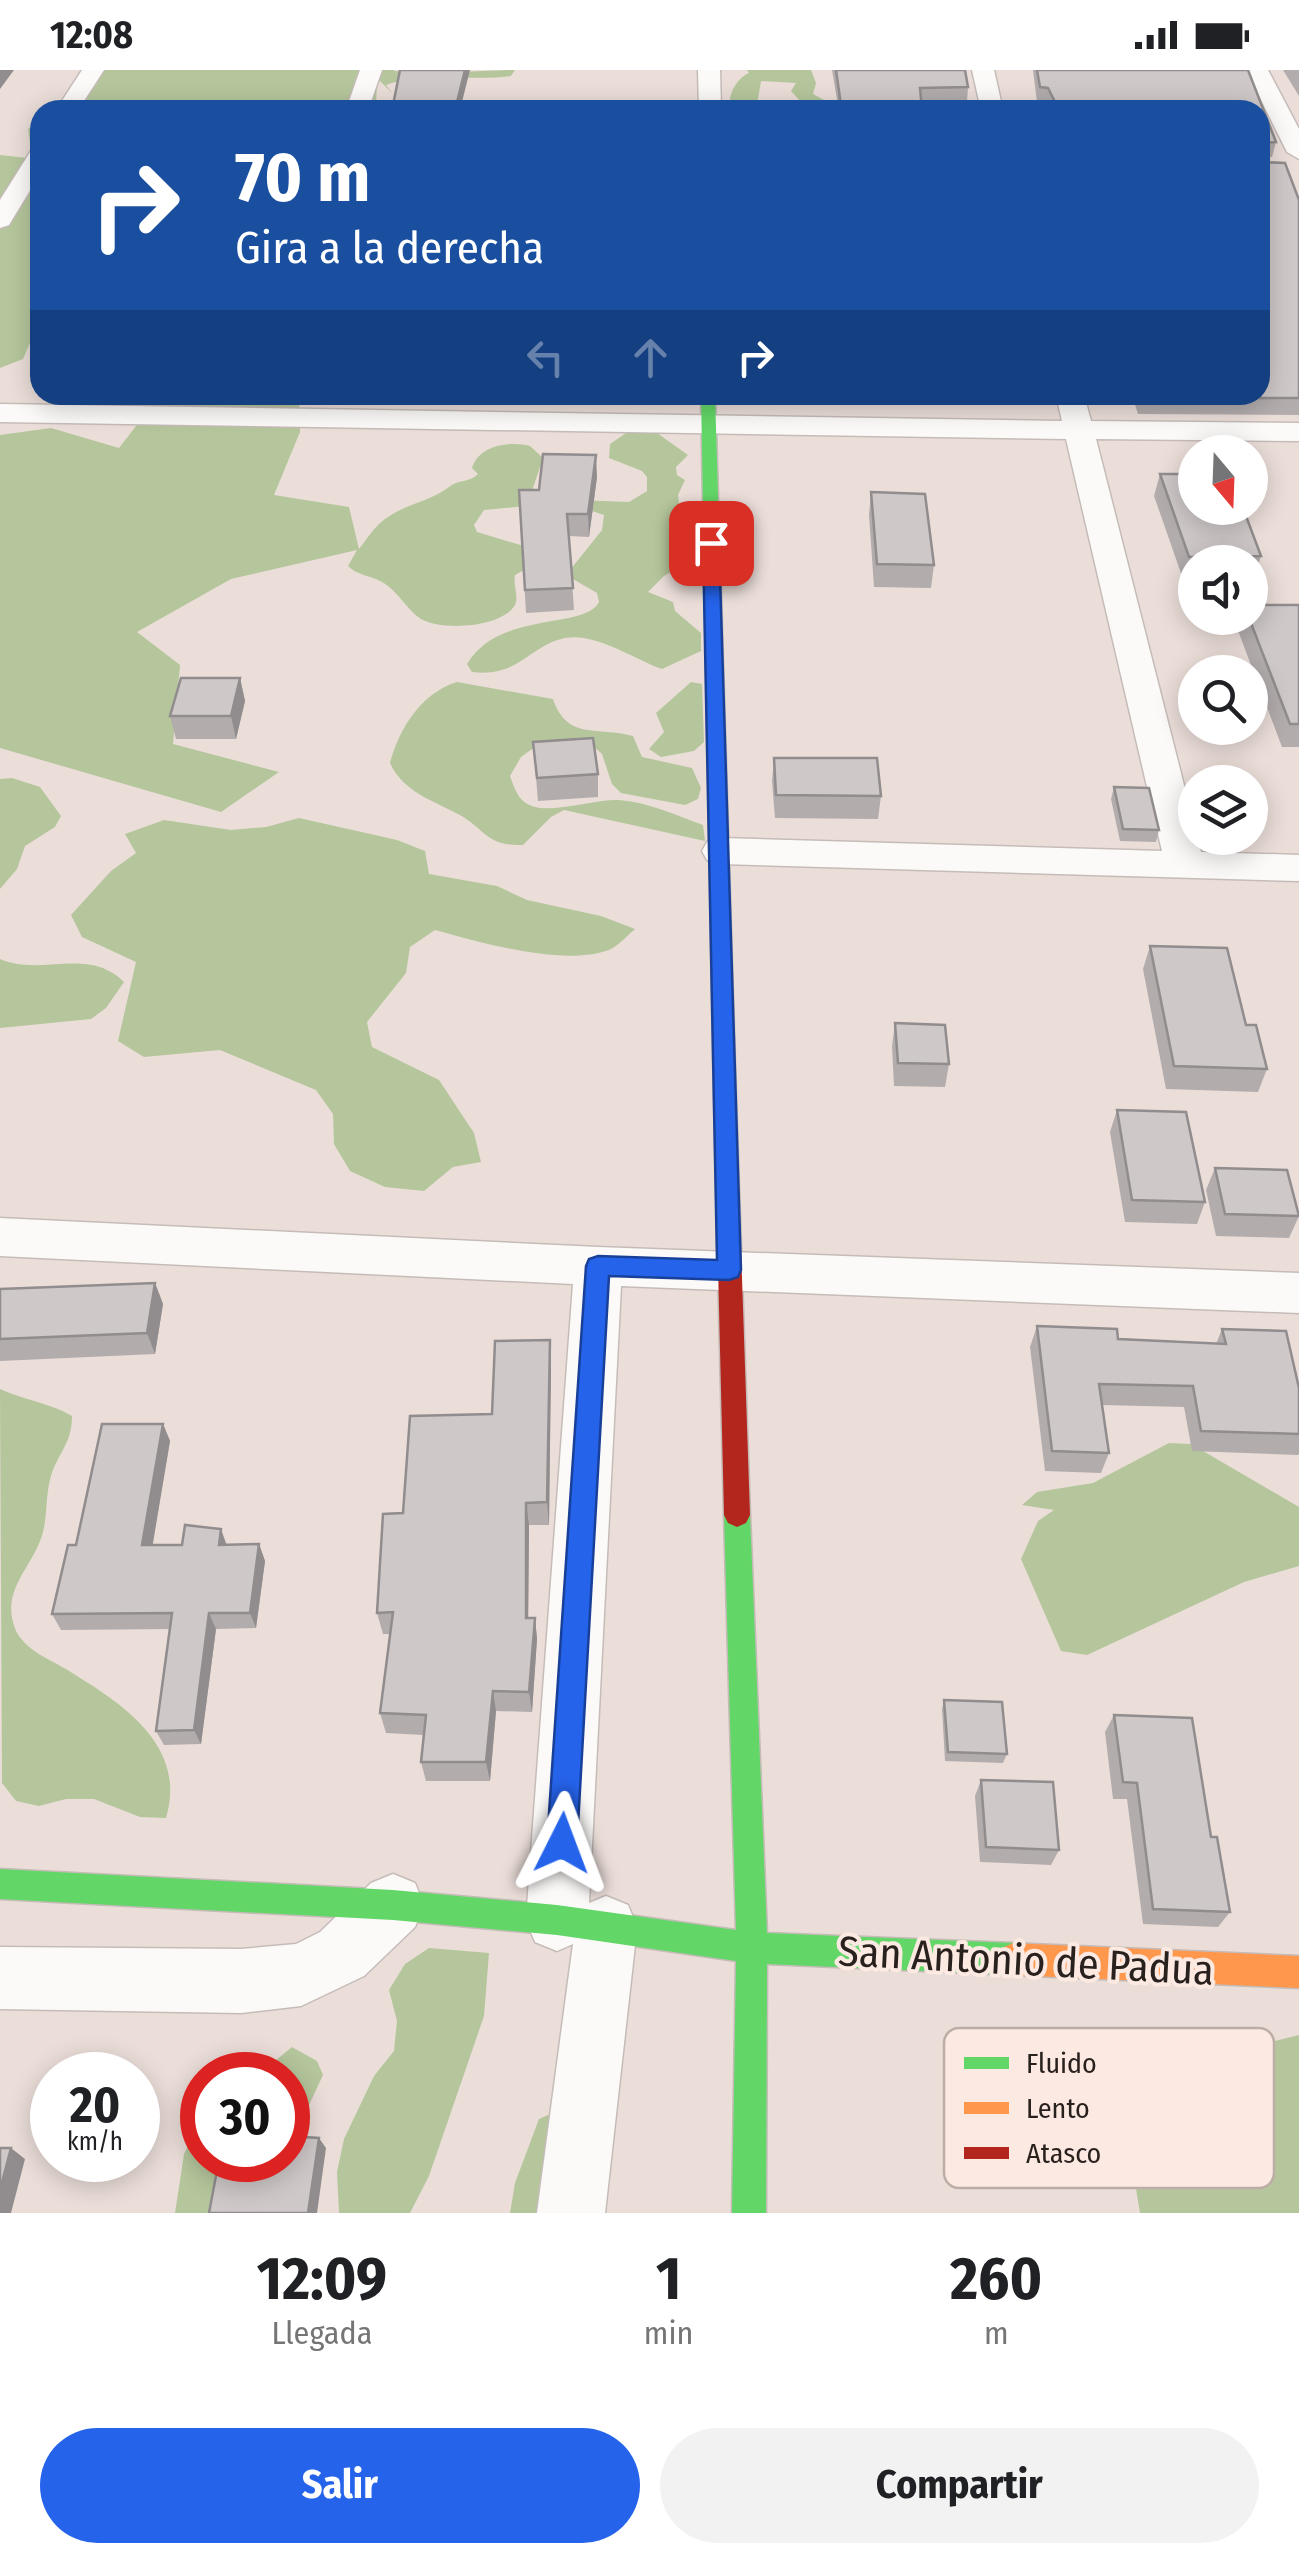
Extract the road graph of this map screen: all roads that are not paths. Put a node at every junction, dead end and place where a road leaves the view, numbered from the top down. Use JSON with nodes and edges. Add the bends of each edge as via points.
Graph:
{"nodes":[{"id":1,"x":94,"y":70,"type":"edge"},
{"id":2,"x":371,"y":70,"type":"edge"},
{"id":3,"x":709,"y":70,"type":"edge"},
{"id":4,"x":982,"y":70,"type":"edge"},
{"id":5,"x":1257,"y":70,"type":"edge"},
{"id":6,"x":74,"y":100,"type":"edge"},
{"id":7,"x":361,"y":100,"type":"edge"},
{"id":8,"x":710,"y":100,"type":"edge"},
{"id":9,"x":990,"y":100,"type":"edge"},
{"id":10,"x":1268,"y":100,"type":"edge"},
{"id":11,"x":1270,"y":105,"type":"edge"},
{"id":12,"x":13,"y":154,"type":"dead end"},
{"id":13,"x":30,"y":154,"type":"edge"},
{"id":14,"x":1292,"y":163,"type":"edge"},
{"id":15,"x":30,"y":170,"type":"edge"},
{"id":16,"x":0,"y":220,"type":"edge"},
{"id":17,"x":708,"y":405,"type":"edge"},
{"id":18,"x":1073,"y":405,"type":"edge"},
{"id":19,"x":257,"y":407,"type":"edge"},
{"id":20,"x":0,"y":413,"type":"edge"},
{"id":21,"x":708,"y":427,"type":"junction"},
{"id":22,"x":1080,"y":430,"type":"junction"},
{"id":23,"x":1299,"y":432,"type":"edge"},
{"id":24,"x":720,"y":851,"type":"junction"},
{"id":25,"x":1186,"y":864,"type":"junction"},
{"id":26,"x":1299,"y":868,"type":"edge"},
{"id":27,"x":0,"y":1237,"type":"edge"},
{"id":28,"x":598,"y":1266,"type":"junction"},
{"id":29,"x":729,"y":1270,"type":"junction"},
{"id":30,"x":1299,"y":1293,"type":"edge"},
{"id":31,"x":0,"y":1884,"type":"edge"},
{"id":32,"x":393,"y":1904,"type":"junction"},
{"id":33,"x":582,"y":1924,"type":"junction"},
{"id":34,"x":752,"y":1948,"type":"junction"},
{"id":35,"x":1299,"y":1972,"type":"edge"},
{"id":36,"x":0,"y":1978,"type":"edge"},
{"id":37,"x":572,"y":2213,"type":"edge"},
{"id":38,"x":749,"y":2213,"type":"edge"}],
"edges":[{"from":1,"to":6,"type":"street"},
{"from":2,"to":7,"type":"street"},
{"from":3,"to":8,"type":"street"},
{"from":4,"to":9,"type":"street"},
{"from":5,"to":10,"type":"street"},
{"from":11,"to":14,"type":"street"},
{"from":12,"to":13,"type":"street"},
{"from":15,"to":16,"type":"street"},
{"from":17,"to":21,"type":"street"},
{"from":18,"to":22,"type":"street"},
{"from":19,"to":20,"type":"street"},
{"from":19,"to":21,"type":"street"},
{"from":21,"to":22,"type":"street"},
{"from":21,"to":24,"type":"street"},
{"from":22,"to":23,"type":"street"},
{"from":22,"to":25,"type":"street"},
{"from":24,"to":25,"type":"street"},
{"from":24,"to":29,"type":"street"},
{"from":25,"to":26,"type":"street"},
{"from":27,"to":28,"type":"street"},
{"from":28,"to":29,"type":"street"},
{"from":28,"to":33,"type":"street"},
{"from":29,"to":30,"type":"street"},
{"from":29,"to":34,"type":"street"},
{"from":31,"to":32,"type":"street","name":"San Antonio de Padua"},
{"from":32,"to":33,"type":"street","name":"San Antonio de Padua"},
{"from":32,"to":36,"type":"street","via":[[342,1954],[301,1975],[241,1981]]},
{"from":33,"to":34,"type":"street","name":"San Antonio de Padua"},
{"from":33,"to":37,"type":"street"},
{"from":34,"to":35,"type":"street","name":"San Antonio de Padua"},
{"from":34,"to":38,"type":"street"}]}
